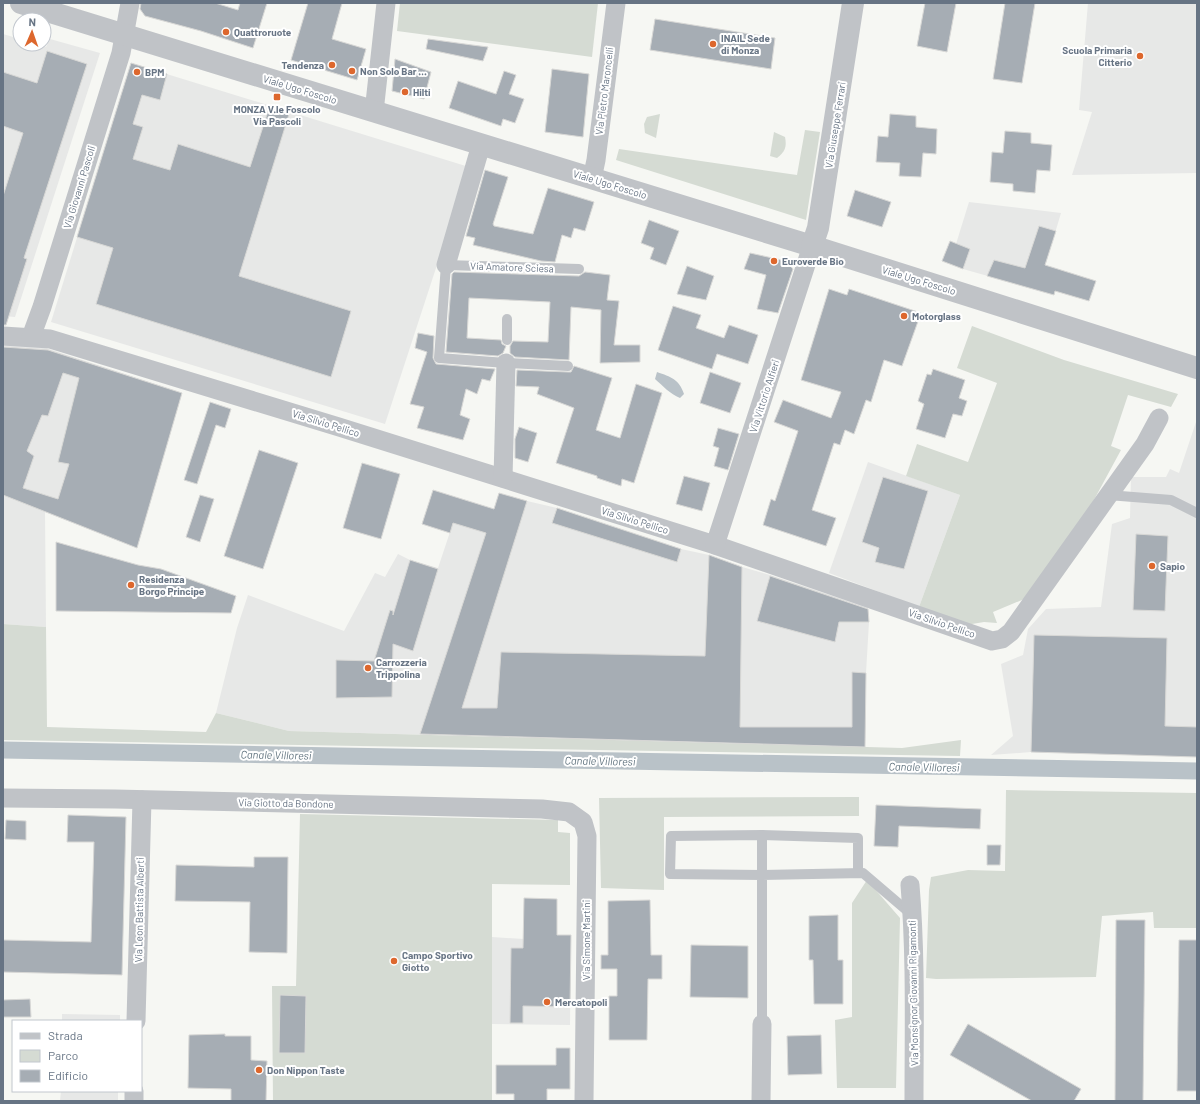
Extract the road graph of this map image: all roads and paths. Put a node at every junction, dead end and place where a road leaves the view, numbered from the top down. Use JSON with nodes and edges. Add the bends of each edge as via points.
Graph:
{"nodes":[{"id":1,"x":21,"y":3,"type":"edge"},
{"id":2,"x":130,"y":3,"type":"edge"},
{"id":3,"x":386,"y":3,"type":"edge"},
{"id":4,"x":616,"y":3,"type":"edge"},
{"id":5,"x":853,"y":3,"type":"edge"},
{"id":6,"x":125,"y":35,"type":"junction"},
{"id":7,"x":374,"y":112,"type":"junction"},
{"id":8,"x":481,"y":145,"type":"junction"},
{"id":9,"x":592,"y":179,"type":"junction"},
{"id":10,"x":812,"y":246,"type":"junction"},
{"id":11,"x":446,"y":265,"type":"junction"},
{"id":12,"x":579,"y":269,"type":"dead end"},
{"id":13,"x":507,"y":319,"type":"dead end"},
{"id":14,"x":3,"y":336,"type":"edge"},
{"id":15,"x":30,"y":337,"type":"junction"},
{"id":16,"x":507,"y":340,"type":"dead end"},
{"id":17,"x":506,"y":361,"type":"junction"},
{"id":18,"x":568,"y":366,"type":"dead end"},
{"id":19,"x":1197,"y":368,"type":"edge"},
{"id":20,"x":1159,"y":418,"type":"dead end"},
{"id":21,"x":503,"y":478,"type":"junction"},
{"id":22,"x":1108,"y":495,"type":"junction"},
{"id":23,"x":1197,"y":513,"type":"edge"},
{"id":24,"x":715,"y":545,"type":"junction"},
{"id":25,"x":3,"y":798,"type":"edge"},
{"id":26,"x":142,"y":800,"type":"junction"},
{"id":27,"x":569,"y":812,"type":"joint"},
{"id":28,"x":762,"y":835,"type":"junction"},
{"id":29,"x":858,"y":873,"type":"junction"},
{"id":30,"x":762,"y":875,"type":"junction"},
{"id":31,"x":910,"y":885,"type":"dead end"},
{"id":32,"x":913,"y":915,"type":"junction"},
{"id":33,"x":136,"y":1020,"type":"edge"},
{"id":34,"x":762,"y":1024,"type":"joint"},
{"id":35,"x":584,"y":1101,"type":"edge"},
{"id":36,"x":762,"y":1101,"type":"edge"},
{"id":37,"x":914,"y":1101,"type":"edge"}],
"edges":[{"from":1,"to":6,"type":"street","name":"Viale Ugo Foscolo"},
{"from":2,"to":6,"type":"street","name":"Via Giovanni Pascoli"},
{"from":3,"to":7,"type":"street"},
{"from":4,"to":9,"type":"street","name":"Via Pietro Maroncelli"},
{"from":5,"to":10,"type":"street","name":"Via Giuseppe Ferrari","via":[[818,228]]},
{"from":6,"to":7,"type":"street","name":"Viale Ugo Foscolo"},
{"from":6,"to":15,"type":"street","name":"Via Giovanni Pascoli","via":[[42,307]]},
{"from":7,"to":8,"type":"street","name":"Viale Ugo Foscolo"},
{"from":8,"to":9,"type":"street","name":"Viale Ugo Foscolo"},
{"from":8,"to":11,"type":"street"},
{"from":9,"to":10,"type":"street","name":"Viale Ugo Foscolo"},
{"from":10,"to":19,"type":"street","name":"Viale Ugo Foscolo"},
{"from":10,"to":24,"type":"street","name":"Via Vittorio Alfieri"},
{"from":11,"to":12,"type":"lane","name":"Via Amatore Sciesa"},
{"from":11,"to":17,"type":"lane","via":[[439,358]]},
{"from":13,"to":16,"type":"lane"},
{"from":14,"to":15,"type":"street","name":"Via Silvio Pellico"},
{"from":15,"to":21,"type":"street","name":"Via Silvio Pellico","via":[[50,339]]},
{"from":17,"to":18,"type":"lane"},
{"from":17,"to":21,"type":"street"},
{"from":20,"to":22,"type":"street","name":"Via Silvio Pellico","via":[[1145,444]]},
{"from":21,"to":24,"type":"street","name":"Via Silvio Pellico"},
{"from":22,"to":23,"type":"lane","via":[[1171,500]]},
{"from":22,"to":24,"type":"street","name":"Via Silvio Pellico","via":[[1011,632],[1002,639],[992,641]]},
{"from":25,"to":26,"type":"street","name":"Via Giotto da Bondone"},
{"from":26,"to":27,"type":"street","name":"Via Giotto da Bondone","via":[[542,809]]},
{"from":26,"to":33,"type":"street","name":"Via Leon Battista Alberti"},
{"from":27,"to":35,"type":"street","name":"Via Simone Martini","via":[[583,822],[587,836]]},
{"from":28,"to":29,"type":"lane","via":[[858,838]]},
{"from":28,"to":30,"type":"lane"},
{"from":28,"to":30,"type":"lane","via":[[671,836],[670,874]]},
{"from":29,"to":30,"type":"lane"},
{"from":29,"to":32,"type":"lane","via":[[864,873]]},
{"from":30,"to":34,"type":"lane"},
{"from":31,"to":32,"type":"street","name":"Via Monsignor Giovanni Rigamonti"},
{"from":32,"to":37,"type":"street","name":"Via Monsignor Giovanni Rigamonti"},
{"from":34,"to":36,"type":"street"}]}
